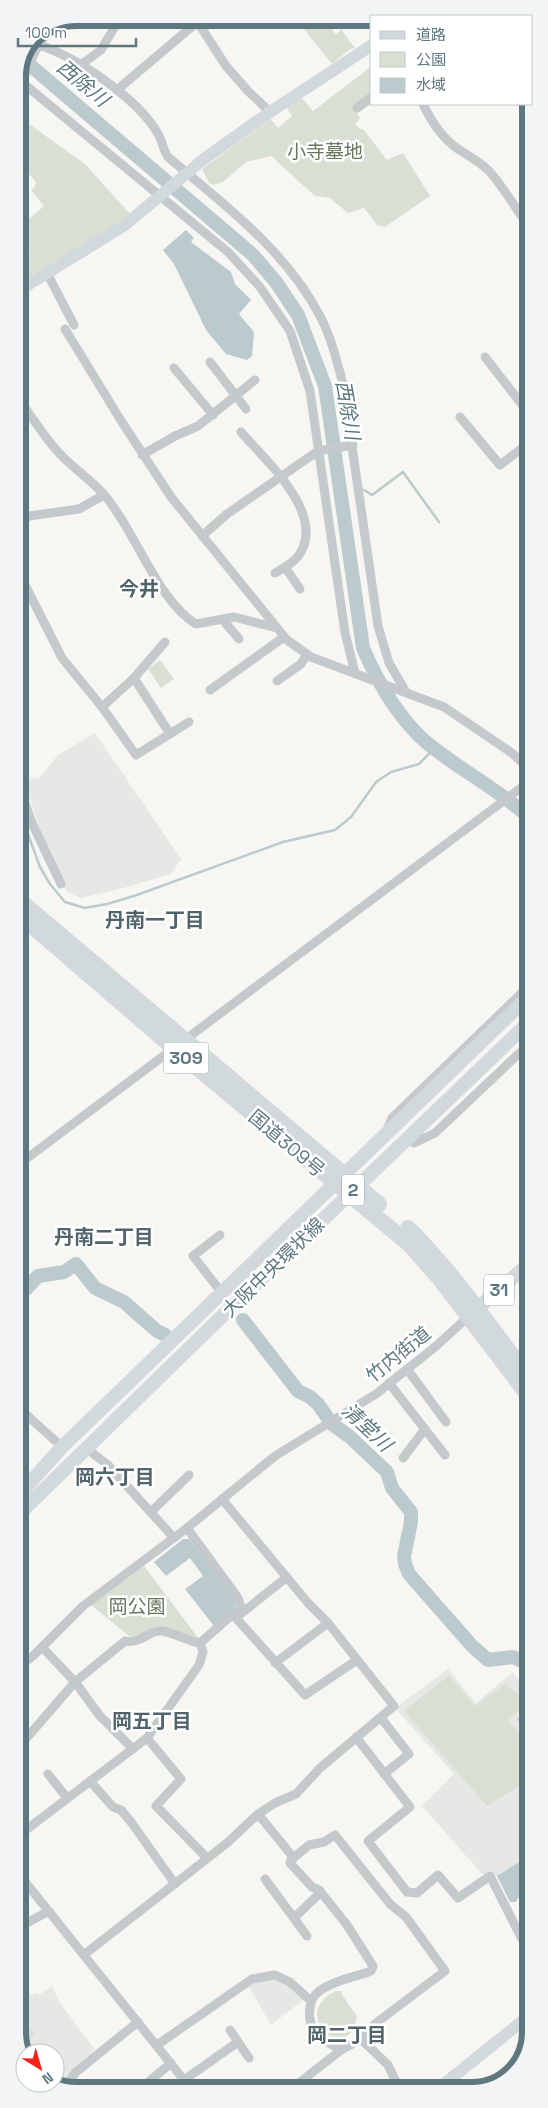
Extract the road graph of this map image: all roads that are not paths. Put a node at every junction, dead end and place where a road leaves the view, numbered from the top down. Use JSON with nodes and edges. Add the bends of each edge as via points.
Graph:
{"nodes":[{"id":1,"x":113,"y":26,"type":"edge"},
{"id":2,"x":191,"y":26,"type":"edge"},
{"id":3,"x":202,"y":26,"type":"edge"},
{"id":4,"x":38,"y":45,"type":"edge"},
{"id":5,"x":370,"y":46,"type":"edge"},
{"id":6,"x":35,"y":49,"type":"edge"},
{"id":7,"x":82,"y":64,"type":"junction"},
{"id":8,"x":27,"y":68,"type":"edge"},
{"id":9,"x":26,"y":83,"type":"edge"},
{"id":10,"x":117,"y":90,"type":"junction"},
{"id":11,"x":370,"y":98,"type":"edge"},
{"id":12,"x":424,"y":105,"type":"edge"},
{"id":13,"x":357,"y":108,"type":"dead end"},
{"id":14,"x":270,"y":112,"type":"junction"},
{"id":15,"x":185,"y":176,"type":"junction"},
{"id":16,"x":162,"y":196,"type":"junction"},
{"id":17,"x":522,"y":217,"type":"edge"},
{"id":18,"x":47,"y":273,"type":"junction"},
{"id":19,"x":26,"y":286,"type":"edge"},
{"id":20,"x":74,"y":325,"type":"dead end"},
{"id":21,"x":65,"y":329,"type":"dead end"},
{"id":22,"x":485,"y":357,"type":"dead end"},
{"id":23,"x":210,"y":362,"type":"dead end"},
{"id":24,"x":174,"y":368,"type":"dead end"},
{"id":25,"x":255,"y":380,"type":"dead end"},
{"id":26,"x":235,"y":396,"type":"junction"},
{"id":27,"x":522,"y":405,"type":"edge"},
{"id":28,"x":26,"y":409,"type":"edge"},
{"id":29,"x":246,"y":409,"type":"dead end"},
{"id":30,"x":28,"y":412,"type":"joint"},
{"id":31,"x":213,"y":415,"type":"junction"},
{"id":32,"x":460,"y":417,"type":"dead end"},
{"id":33,"x":241,"y":432,"type":"dead end"},
{"id":34,"x":350,"y":445,"type":"junction"},
{"id":35,"x":522,"y":448,"type":"edge"},
{"id":36,"x":320,"y":450,"type":"junction"},
{"id":37,"x":142,"y":455,"type":"junction"},
{"id":38,"x":281,"y":478,"type":"junction"},
{"id":39,"x":104,"y":495,"type":"junction"},
{"id":40,"x":26,"y":518,"type":"edge"},
{"id":41,"x":202,"y":536,"type":"junction"},
{"id":42,"x":285,"y":567,"type":"junction"},
{"id":43,"x":275,"y":573,"type":"dead end"},
{"id":44,"x":26,"y":587,"type":"edge"},
{"id":45,"x":300,"y":589,"type":"dead end"},
{"id":46,"x":223,"y":620,"type":"junction"},
{"id":47,"x":277,"y":628,"type":"junction"},
{"id":48,"x":284,"y":637,"type":"junction"},
{"id":49,"x":239,"y":639,"type":"dead end"},
{"id":50,"x":165,"y":642,"type":"dead end"},
{"id":51,"x":307,"y":654,"type":"junction"},
{"id":52,"x":357,"y":674,"type":"junction"},
{"id":53,"x":134,"y":678,"type":"junction"},
{"id":54,"x":277,"y":681,"type":"dead end"},
{"id":55,"x":210,"y":690,"type":"dead end"},
{"id":56,"x":402,"y":691,"type":"junction"},
{"id":57,"x":102,"y":707,"type":"junction"},
{"id":58,"x":189,"y":722,"type":"dead end"},
{"id":59,"x":170,"y":734,"type":"junction"},
{"id":60,"x":522,"y":762,"type":"edge"},
{"id":61,"x":522,"y":787,"type":"edge"},
{"id":62,"x":26,"y":806,"type":"edge"},
{"id":63,"x":61,"y":884,"type":"dead end"},
{"id":64,"x":26,"y":906,"type":"edge"},
{"id":65,"x":26,"y":920,"type":"edge"},
{"id":66,"x":522,"y":993,"type":"edge"},
{"id":67,"x":522,"y":1003,"type":"edge"},
{"id":68,"x":522,"y":1015,"type":"edge"},
{"id":69,"x":522,"y":1027,"type":"edge"},
{"id":70,"x":522,"y":1040,"type":"edge"},
{"id":71,"x":180,"y":1044,"type":"junction"},
{"id":72,"x":522,"y":1051,"type":"edge"},
{"id":73,"x":490,"y":1052,"type":"junction"},
{"id":74,"x":385,"y":1135,"type":"junction"},
{"id":75,"x":414,"y":1144,"type":"junction"},
{"id":76,"x":26,"y":1159,"type":"edge"},
{"id":77,"x":339,"y":1179,"type":"junction"},
{"id":78,"x":360,"y":1196,"type":"junction"},
{"id":79,"x":220,"y":1235,"type":"dead end"},
{"id":80,"x":522,"y":1270,"type":"edge"},
{"id":81,"x":222,"y":1293,"type":"junction"},
{"id":82,"x":473,"y":1314,"type":"junction"},
{"id":83,"x":210,"y":1321,"type":"junction"},
{"id":84,"x":407,"y":1369,"type":"junction"},
{"id":85,"x":522,"y":1370,"type":"edge"},
{"id":86,"x":389,"y":1383,"type":"junction"},
{"id":87,"x":522,"y":1386,"type":"edge"},
{"id":88,"x":26,"y":1414,"type":"edge"},
{"id":89,"x":446,"y":1422,"type":"dead end"},
{"id":90,"x":425,"y":1429,"type":"junction"},
{"id":91,"x":62,"y":1447,"type":"junction"},
{"id":92,"x":91,"y":1452,"type":"junction"},
{"id":93,"x":445,"y":1455,"type":"dead end"},
{"id":94,"x":403,"y":1458,"type":"dead end"},
{"id":95,"x":64,"y":1470,"type":"junction"},
{"id":96,"x":190,"y":1475,"type":"dead end"},
{"id":97,"x":26,"y":1487,"type":"edge"},
{"id":98,"x":26,"y":1489,"type":"edge"},
{"id":99,"x":222,"y":1499,"type":"junction"},
{"id":100,"x":26,"y":1507,"type":"edge"},
{"id":101,"x":151,"y":1512,"type":"junction"},
{"id":102,"x":187,"y":1528,"type":"junction"},
{"id":103,"x":174,"y":1538,"type":"junction"},
{"id":104,"x":288,"y":1577,"type":"junction"},
{"id":105,"x":236,"y":1618,"type":"junction"},
{"id":106,"x":328,"y":1623,"type":"junction"},
{"id":107,"x":217,"y":1629,"type":"junction"},
{"id":108,"x":200,"y":1643,"type":"junction"},
{"id":109,"x":42,"y":1648,"type":"junction"},
{"id":110,"x":357,"y":1660,"type":"junction"},
{"id":111,"x":26,"y":1661,"type":"edge"},
{"id":112,"x":275,"y":1663,"type":"junction"},
{"id":113,"x":75,"y":1682,"type":"junction"},
{"id":114,"x":381,"y":1718,"type":"junction"},
{"id":115,"x":356,"y":1737,"type":"junction"},
{"id":116,"x":147,"y":1738,"type":"junction"},
{"id":117,"x":26,"y":1739,"type":"edge"},
{"id":118,"x":133,"y":1749,"type":"junction"},
{"id":119,"x":48,"y":1774,"type":"dead end"},
{"id":120,"x":384,"y":1774,"type":"junction"},
{"id":121,"x":90,"y":1781,"type":"junction"},
{"id":122,"x":67,"y":1798,"type":"junction"},
{"id":123,"x":258,"y":1814,"type":"junction"},
{"id":124,"x":26,"y":1830,"type":"edge"},
{"id":125,"x":207,"y":1858,"type":"junction"},
{"id":126,"x":293,"y":1858,"type":"junction"},
{"id":127,"x":265,"y":1879,"type":"dead end"},
{"id":128,"x":26,"y":1883,"type":"edge"},
{"id":129,"x":175,"y":1884,"type":"junction"},
{"id":130,"x":321,"y":1892,"type":"junction"},
{"id":131,"x":49,"y":1911,"type":"junction"},
{"id":132,"x":294,"y":1918,"type":"junction"},
{"id":133,"x":26,"y":1922,"type":"edge"},
{"id":134,"x":307,"y":1936,"type":"dead end"},
{"id":135,"x":522,"y":1937,"type":"edge"},
{"id":136,"x":85,"y":1954,"type":"junction"},
{"id":137,"x":311,"y":2001,"type":"junction"},
{"id":138,"x":138,"y":2022,"type":"junction"},
{"id":139,"x":522,"y":2022,"type":"edge"},
{"id":140,"x":230,"y":2030,"type":"dead end"},
{"id":141,"x":361,"y":2039,"type":"junction"},
{"id":142,"x":238,"y":2042,"type":"junction"},
{"id":143,"x":157,"y":2045,"type":"junction"},
{"id":144,"x":341,"y":2050,"type":"junction"},
{"id":145,"x":249,"y":2058,"type":"dead end"},
{"id":146,"x":171,"y":2063,"type":"junction"},
{"id":147,"x":184,"y":2080,"type":"joint"},
{"id":148,"x":69,"y":2081,"type":"edge"},
{"id":149,"x":148,"y":2082,"type":"edge"},
{"id":150,"x":300,"y":2082,"type":"edge"},
{"id":151,"x":396,"y":2082,"type":"edge"},
{"id":152,"x":448,"y":2082,"type":"edge"}],
"edges":[{"from":1,"to":7,"type":"street","via":[[101,50]]},
{"from":2,"to":10,"type":"street"},
{"from":3,"to":14,"type":"street","via":[[226,66]]},
{"from":4,"to":7,"type":"street"},
{"from":5,"to":14,"type":"street"},
{"from":6,"to":8,"type":"street"},
{"from":7,"to":10,"type":"street"},
{"from":9,"to":16,"type":"street"},
{"from":10,"to":15,"type":"street","via":[[160,136],[163,150]]},
{"from":11,"to":13,"type":"street"},
{"from":12,"to":17,"type":"street","via":[[444,138],[481,163]]},
{"from":14,"to":15,"type":"street"},
{"from":15,"to":16,"type":"street"},
{"from":15,"to":34,"type":"street","via":[[252,228],[300,285],[320,316],[343,384]]},
{"from":16,"to":18,"type":"street","via":[[125,225]]},
{"from":16,"to":36,"type":"street","via":[[228,252],[260,287],[290,331],[310,391]]},
{"from":18,"to":19,"type":"street"},
{"from":18,"to":20,"type":"street"},
{"from":21,"to":37,"type":"street"},
{"from":22,"to":27,"type":"street"},
{"from":23,"to":26,"type":"street"},
{"from":24,"to":31,"type":"street"},
{"from":25,"to":26,"type":"street"},
{"from":26,"to":29,"type":"street"},
{"from":26,"to":31,"type":"street"},
{"from":28,"to":30,"type":"street"},
{"from":30,"to":39,"type":"street","via":[[59,453]]},
{"from":31,"to":37,"type":"street"},
{"from":32,"to":35,"type":"street","via":[[500,465]]},
{"from":33,"to":38,"type":"street"},
{"from":34,"to":36,"type":"street"},
{"from":34,"to":56,"type":"street","via":[[378,626]]},
{"from":36,"to":38,"type":"street"},
{"from":36,"to":52,"type":"street","via":[[345,633]]},
{"from":37,"to":41,"type":"street","via":[[170,498]]},
{"from":38,"to":41,"type":"street","via":[[227,514]]},
{"from":38,"to":42,"type":"street","via":[[300,504],[306,540],[299,556]]},
{"from":39,"to":40,"type":"street","via":[[79,509]]},
{"from":39,"to":46,"type":"street","via":[[127,525],[167,596],[184,617],[196,624]]},
{"from":41,"to":47,"type":"street"},
{"from":42,"to":43,"type":"street"},
{"from":42,"to":45,"type":"street"},
{"from":44,"to":57,"type":"street","via":[[62,658]]},
{"from":46,"to":47,"type":"street","via":[[234,616]]},
{"from":46,"to":49,"type":"street"},
{"from":47,"to":48,"type":"street"},
{"from":48,"to":51,"type":"street"},
{"from":48,"to":55,"type":"street"},
{"from":50,"to":53,"type":"street"},
{"from":51,"to":52,"type":"street"},
{"from":51,"to":54,"type":"street","via":[[300,664]]},
{"from":52,"to":56,"type":"street"},
{"from":53,"to":57,"type":"street"},
{"from":53,"to":59,"type":"street"},
{"from":56,"to":60,"type":"street","via":[[444,707]]},
{"from":57,"to":59,"type":"street","via":[[136,755]]},
{"from":58,"to":59,"type":"street"},
{"from":61,"to":71,"type":"street"},
{"from":62,"to":63,"type":"street"},
{"from":64,"to":71,"type":"highway","name":"国道309号","number":"309"},
{"from":65,"to":71,"type":"highway","name":"国道309号","number":"309"},
{"from":66,"to":74,"type":"street","via":[[392,1118]]},
{"from":67,"to":74,"type":"main road"},
{"from":68,"to":73,"type":"main road","name":"大阪中央環状線","number":"2"},
{"from":69,"to":73,"type":"main road","name":"大阪中央環状線","number":"2"},
{"from":70,"to":75,"type":"main road"},
{"from":71,"to":76,"type":"street"},
{"from":71,"to":77,"type":"highway","name":"国道309号","number":"309"},
{"from":72,"to":75,"type":"street","via":[[435,1133]]},
{"from":73,"to":83,"type":"main road","name":"大阪中央環状線","number":"2"},
{"from":74,"to":77,"type":"main road"},
{"from":75,"to":78,"type":"main road"},
{"from":77,"to":78,"type":"highway","name":"国道309号","number":"309"},
{"from":77,"to":81,"type":"main road"},
{"from":78,"to":82,"type":"highway","name":"国道309号","number":"309"},
{"from":78,"to":92,"type":"main road"},
{"from":79,"to":81,"type":"street","via":[[193,1256]]},
{"from":80,"to":82,"type":"main road","number":"31"},
{"from":81,"to":91,"type":"main road"},
{"from":82,"to":84,"type":"street","name":"竹内街道"},
{"from":82,"to":85,"type":"highway","name":"国道309号","number":"309"},
{"from":82,"to":87,"type":"highway","name":"国道309号","number":"309"},
{"from":83,"to":95,"type":"main road","name":"大阪中央環状線","number":"2"},
{"from":83,"to":98,"type":"main road","name":"大阪中央環状線","number":"2"},
{"from":84,"to":86,"type":"street","name":"竹内街道"},
{"from":84,"to":89,"type":"street"},
{"from":86,"to":90,"type":"street"},
{"from":86,"to":99,"type":"street","name":"竹内街道","via":[[352,1410],[275,1456]]},
{"from":88,"to":91,"type":"street"},
{"from":90,"to":93,"type":"street"},
{"from":90,"to":94,"type":"street"},
{"from":91,"to":97,"type":"main road"},
{"from":92,"to":95,"type":"main road"},
{"from":92,"to":101,"type":"street","via":[[108,1465]]},
{"from":95,"to":100,"type":"main road","name":"大阪中央環状線","number":"2"},
{"from":96,"to":101,"type":"street"},
{"from":99,"to":102,"type":"street","name":"竹内街道"},
{"from":99,"to":104,"type":"street"},
{"from":101,"to":103,"type":"street"},
{"from":102,"to":103,"type":"street"},
{"from":102,"to":107,"type":"street","via":[[238,1598],[241,1607]]},
{"from":103,"to":109,"type":"street","via":[[82,1606]]},
{"from":104,"to":105,"type":"street"},
{"from":104,"to":106,"type":"street","via":[[308,1604]]},
{"from":105,"to":107,"type":"street"},
{"from":105,"to":112,"type":"street"},
{"from":106,"to":110,"type":"street"},
{"from":106,"to":112,"type":"street"},
{"from":107,"to":108,"type":"street"},
{"from":108,"to":113,"type":"street","via":[[162,1631],[133,1643],[125,1641]]},
{"from":108,"to":116,"type":"street","via":[[203,1652],[199,1665]]},
{"from":109,"to":111,"type":"street"},
{"from":109,"to":113,"type":"street"},
{"from":110,"to":112,"type":"street","via":[[305,1696]]},
{"from":110,"to":114,"type":"street","via":[[394,1706]]},
{"from":113,"to":117,"type":"street"},
{"from":113,"to":118,"type":"street","via":[[100,1716]]},
{"from":114,"to":115,"type":"street"},
{"from":114,"to":120,"type":"street","via":[[409,1754]]},
{"from":115,"to":120,"type":"street"},
{"from":115,"to":123,"type":"street","via":[[296,1794]]},
{"from":116,"to":118,"type":"street"},
{"from":116,"to":125,"type":"street","via":[[181,1779],[156,1806]]},
{"from":118,"to":121,"type":"street"},
{"from":119,"to":122,"type":"street"},
{"from":120,"to":135,"type":"street","via":[[410,1808],[368,1841],[408,1892],[417,1893],[438,1875],[458,1898],[490,1876]]},
{"from":121,"to":122,"type":"street"},
{"from":121,"to":129,"type":"street","via":[[131,1822]]},
{"from":122,"to":124,"type":"street"},
{"from":123,"to":125,"type":"street"},
{"from":123,"to":126,"type":"street"},
{"from":125,"to":129,"type":"street"},
{"from":126,"to":130,"type":"street","via":[[290,1863]]},
{"from":126,"to":141,"type":"street","via":[[309,1845],[324,1842],[335,1835],[390,1904],[406,1917],[445,1971],[376,2023]]},
{"from":127,"to":132,"type":"street"},
{"from":128,"to":131,"type":"street"},
{"from":129,"to":136,"type":"street"},
{"from":130,"to":132,"type":"street"},
{"from":130,"to":137,"type":"street","via":[[347,1924],[373,1966],[371,1970],[317,1993]]},
{"from":131,"to":133,"type":"street"},
{"from":131,"to":136,"type":"street"},
{"from":132,"to":134,"type":"street"},
{"from":136,"to":138,"type":"street"},
{"from":137,"to":143,"type":"street","via":[[290,1982],[275,1975],[252,1979]]},
{"from":137,"to":144,"type":"street","via":[[309,2015],[312,2027],[321,2040]]},
{"from":138,"to":143,"type":"street"},
{"from":138,"to":148,"type":"street"},
{"from":139,"to":152,"type":"street"},
{"from":140,"to":142,"type":"street"},
{"from":141,"to":144,"type":"street"},
{"from":141,"to":151,"type":"street","via":[[388,2065]]},
{"from":142,"to":145,"type":"street"},
{"from":142,"to":147,"type":"street"},
{"from":143,"to":146,"type":"street"},
{"from":144,"to":150,"type":"street"},
{"from":146,"to":147,"type":"street"},
{"from":146,"to":149,"type":"street"}]}
